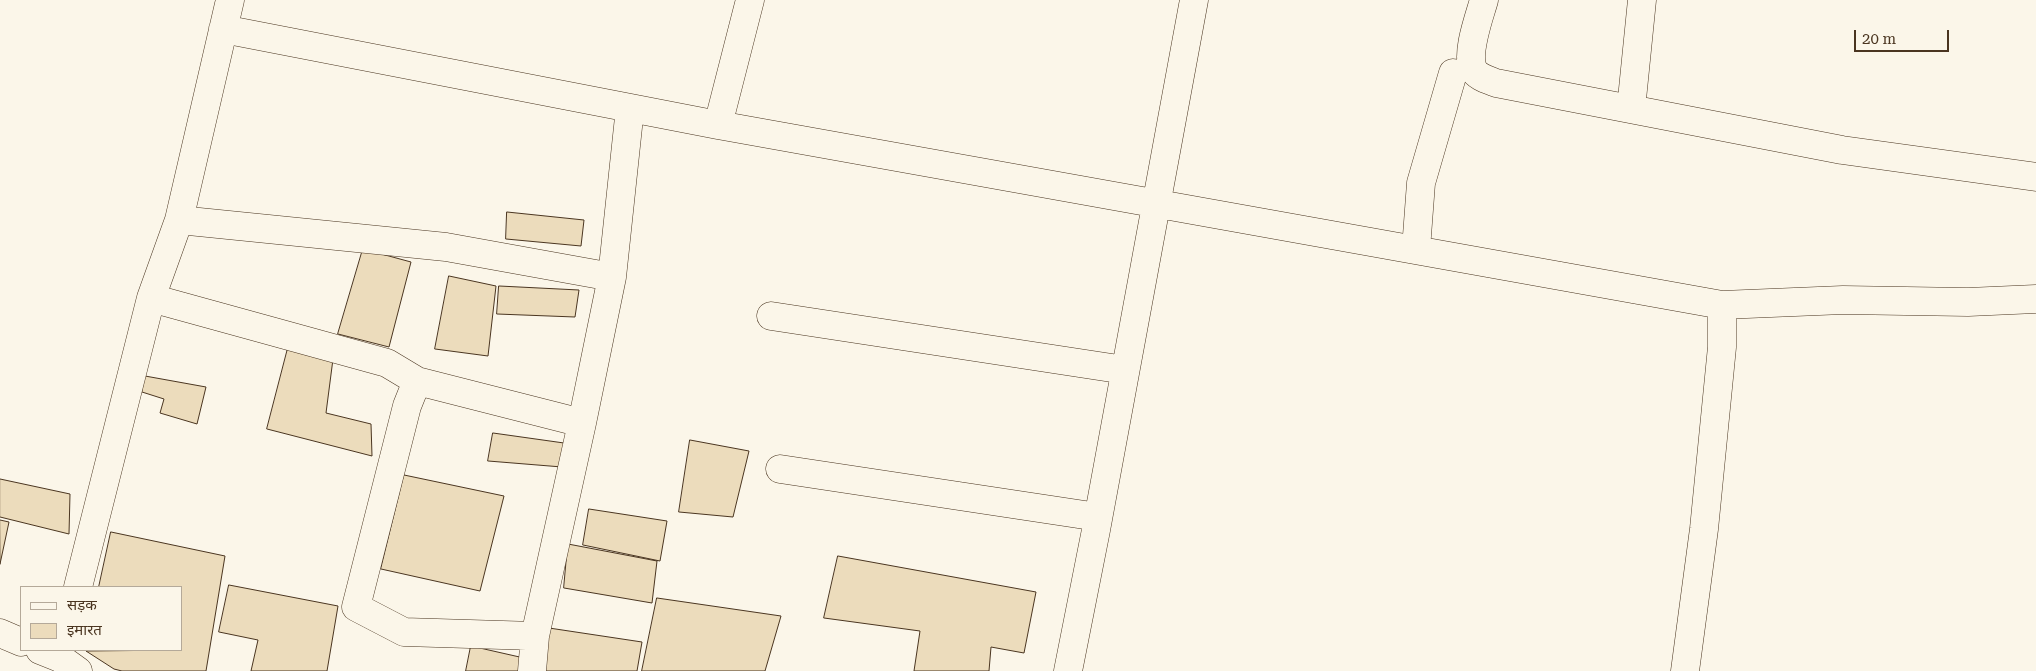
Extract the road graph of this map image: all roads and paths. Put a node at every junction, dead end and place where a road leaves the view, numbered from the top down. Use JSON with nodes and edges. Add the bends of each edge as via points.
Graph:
{"nodes":[{"id":1,"x":230,"y":0,"type":"edge"},
{"id":2,"x":1194,"y":0,"type":"edge"},
{"id":3,"x":1484,"y":0,"type":"edge"},
{"id":4,"x":1642,"y":0,"type":"edge"},
{"id":5,"x":747,"y":1,"type":"edge"},
{"id":6,"x":223,"y":29,"type":"junction"},
{"id":7,"x":1452,"y":73,"type":"dead end"},
{"id":8,"x":630,"y":108,"type":"junction"},
{"id":9,"x":1631,"y":109,"type":"junction"},
{"id":10,"x":718,"y":125,"type":"junction"},
{"id":11,"x":2036,"y":177,"type":"edge"},
{"id":12,"x":1156,"y":203,"type":"junction"},
{"id":13,"x":180,"y":220,"type":"junction"},
{"id":14,"x":1416,"y":249,"type":"junction"},
{"id":15,"x":612,"y":277,"type":"junction"},
{"id":16,"x":151,"y":298,"type":"junction"},
{"id":17,"x":2036,"y":299,"type":"edge"},
{"id":18,"x":1722,"y":305,"type":"junction"},
{"id":19,"x":771,"y":316,"type":"dead end"},
{"id":20,"x":1125,"y":370,"type":"junction"},
{"id":21,"x":417,"y":381,"type":"junction"},
{"id":22,"x":582,"y":423,"type":"junction"},
{"id":23,"x":780,"y":469,"type":"dead end"},
{"id":24,"x":1098,"y":517,"type":"junction"},
{"id":25,"x":78,"y":586,"type":"edge"},
{"id":26,"x":0,"y":633,"type":"edge"},
{"id":27,"x":535,"y":636,"type":"junction"},
{"id":28,"x":20,"y":642,"type":"edge"},
{"id":29,"x":532,"y":671,"type":"edge"},
{"id":30,"x":1068,"y":671,"type":"edge"},
{"id":31,"x":1684,"y":671,"type":"edge"}],
"edges":[{"from":1,"to":6,"type":"street"},
{"from":2,"to":12,"type":"street"},
{"from":3,"to":9,"type":"street","via":[[1470,54],[1473,70],[1479,75],[1496,83]]},
{"from":4,"to":9,"type":"street"},
{"from":5,"to":10,"type":"street"},
{"from":6,"to":8,"type":"street"},
{"from":6,"to":13,"type":"street"},
{"from":7,"to":14,"type":"street","via":[[1421,183]]},
{"from":8,"to":10,"type":"street"},
{"from":8,"to":15,"type":"street"},
{"from":9,"to":11,"type":"street","via":[[1842,150]]},
{"from":10,"to":12,"type":"street"},
{"from":12,"to":14,"type":"street"},
{"from":12,"to":20,"type":"street"},
{"from":13,"to":15,"type":"street","via":[[446,247]]},
{"from":13,"to":16,"type":"street"},
{"from":14,"to":18,"type":"street"},
{"from":15,"to":22,"type":"street"},
{"from":16,"to":21,"type":"street","via":[[387,363]]},
{"from":16,"to":25,"type":"street"},
{"from":17,"to":18,"type":"street","via":[[1968,302],[1843,300]]},
{"from":18,"to":31,"type":"street","via":[[1722,347],[1707,501]]},
{"from":19,"to":20,"type":"street"},
{"from":20,"to":24,"type":"street"},
{"from":21,"to":22,"type":"street"},
{"from":21,"to":27,"type":"street","via":[[407,406],[356,607],[404,632]]},
{"from":22,"to":27,"type":"street"},
{"from":23,"to":24,"type":"street"},
{"from":24,"to":30,"type":"street"},
{"from":26,"to":28,"type":"street"},
{"from":27,"to":29,"type":"street"}]}
